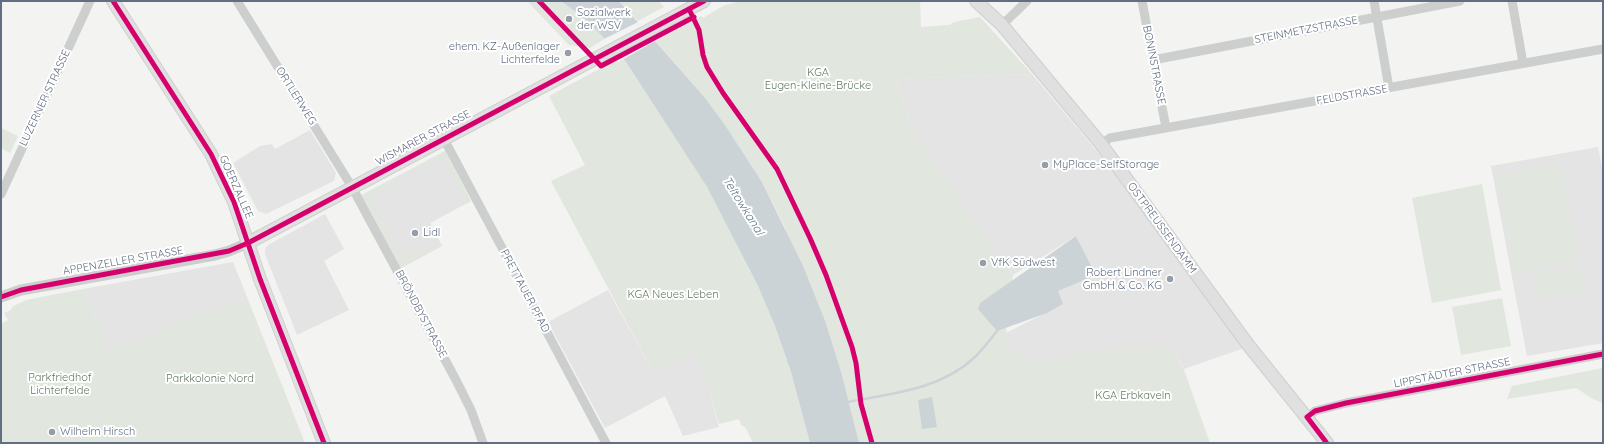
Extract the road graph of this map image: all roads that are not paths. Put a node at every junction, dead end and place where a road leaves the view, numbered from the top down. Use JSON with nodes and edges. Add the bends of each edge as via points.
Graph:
{"nodes":[{"id":1,"x":90,"y":1,"type":"edge"},
{"id":2,"x":113,"y":1,"type":"edge"},
{"id":3,"x":704,"y":1,"type":"edge"},
{"id":4,"x":976,"y":1,"type":"edge"},
{"id":5,"x":1027,"y":1,"type":"edge"},
{"id":6,"x":1142,"y":1,"type":"edge"},
{"id":7,"x":1374,"y":1,"type":"edge"},
{"id":8,"x":1460,"y":1,"type":"edge"},
{"id":9,"x":1512,"y":1,"type":"edge"},
{"id":10,"x":241,"y":2,"type":"edge"},
{"id":11,"x":1376,"y":17,"type":"junction"},
{"id":12,"x":1002,"y":25,"type":"junction"},
{"id":13,"x":1603,"y":49,"type":"edge"},
{"id":14,"x":1153,"y":60,"type":"junction"},
{"id":15,"x":1523,"y":63,"type":"junction"},
{"id":16,"x":1389,"y":88,"type":"junction"},
{"id":17,"x":1166,"y":128,"type":"junction"},
{"id":18,"x":444,"y":139,"type":"junction"},
{"id":19,"x":1102,"y":144,"type":"junction"},
{"id":20,"x":352,"y":187,"type":"junction"},
{"id":21,"x":1,"y":194,"type":"edge"},
{"id":22,"x":248,"y":243,"type":"junction"},
{"id":23,"x":1,"y":296,"type":"edge"},
{"id":24,"x":1603,"y":354,"type":"edge"},
{"id":25,"x":1307,"y":417,"type":"junction"},
{"id":26,"x":324,"y":443,"type":"edge"},
{"id":27,"x":483,"y":443,"type":"edge"},
{"id":28,"x":606,"y":443,"type":"edge"},
{"id":29,"x":1327,"y":443,"type":"edge"}],
"edges":[{"from":1,"to":21,"type":"street","name":"LUZERNER STRASSE"},
{"from":2,"to":22,"type":"main road","name":"GOERZALLEE","via":[[211,154],[234,202]]},
{"from":3,"to":18,"type":"main road","name":"WISMARER STRASSE"},
{"from":4,"to":12,"type":"main road","name":"OSTPREUSSENDAMM"},
{"from":5,"to":12,"type":"street"},
{"from":6,"to":14,"type":"street","name":"BONINSTRASSE"},
{"from":7,"to":11,"type":"street"},
{"from":8,"to":11,"type":"street","name":"STEINMETZSTRASSE"},
{"from":9,"to":15,"type":"street"},
{"from":10,"to":20,"type":"street","name":"ORTLERWEG"},
{"from":11,"to":14,"type":"street","name":"STEINMETZSTRASSE"},
{"from":11,"to":16,"type":"street"},
{"from":12,"to":19,"type":"main road","name":"OSTPREUSSENDAMM"},
{"from":13,"to":15,"type":"street","name":"FELDSTRASSE"},
{"from":14,"to":17,"type":"street","name":"BONINSTRASSE"},
{"from":15,"to":16,"type":"street","name":"FELDSTRASSE"},
{"from":16,"to":17,"type":"street","name":"FELDSTRASSE"},
{"from":17,"to":19,"type":"street","name":"FELDSTRASSE","via":[[1110,138]]},
{"from":18,"to":20,"type":"main road","name":"WISMARER STRASSE"},
{"from":18,"to":28,"type":"street","name":"PRETTAUER PFAD"},
{"from":19,"to":25,"type":"main road","name":"OSTPREUSSENDAMM","via":[[1249,346]]},
{"from":20,"to":22,"type":"main road","name":"WISMARER STRASSE"},
{"from":20,"to":27,"type":"street","name":"BRÖNDBYSTRASSE","via":[[457,382]]},
{"from":22,"to":23,"type":"street","name":"APPENZELLER STRASSE","via":[[215,255],[21,290]]},
{"from":22,"to":26,"type":"main road","name":"GOERZALLEE"},
{"from":24,"to":25,"type":"street","name":"LIPPSTÄDTER STRASSE","via":[[1346,403],[1315,411]]},
{"from":25,"to":29,"type":"main road","name":"OSTPREUSSENDAMM"}]}
